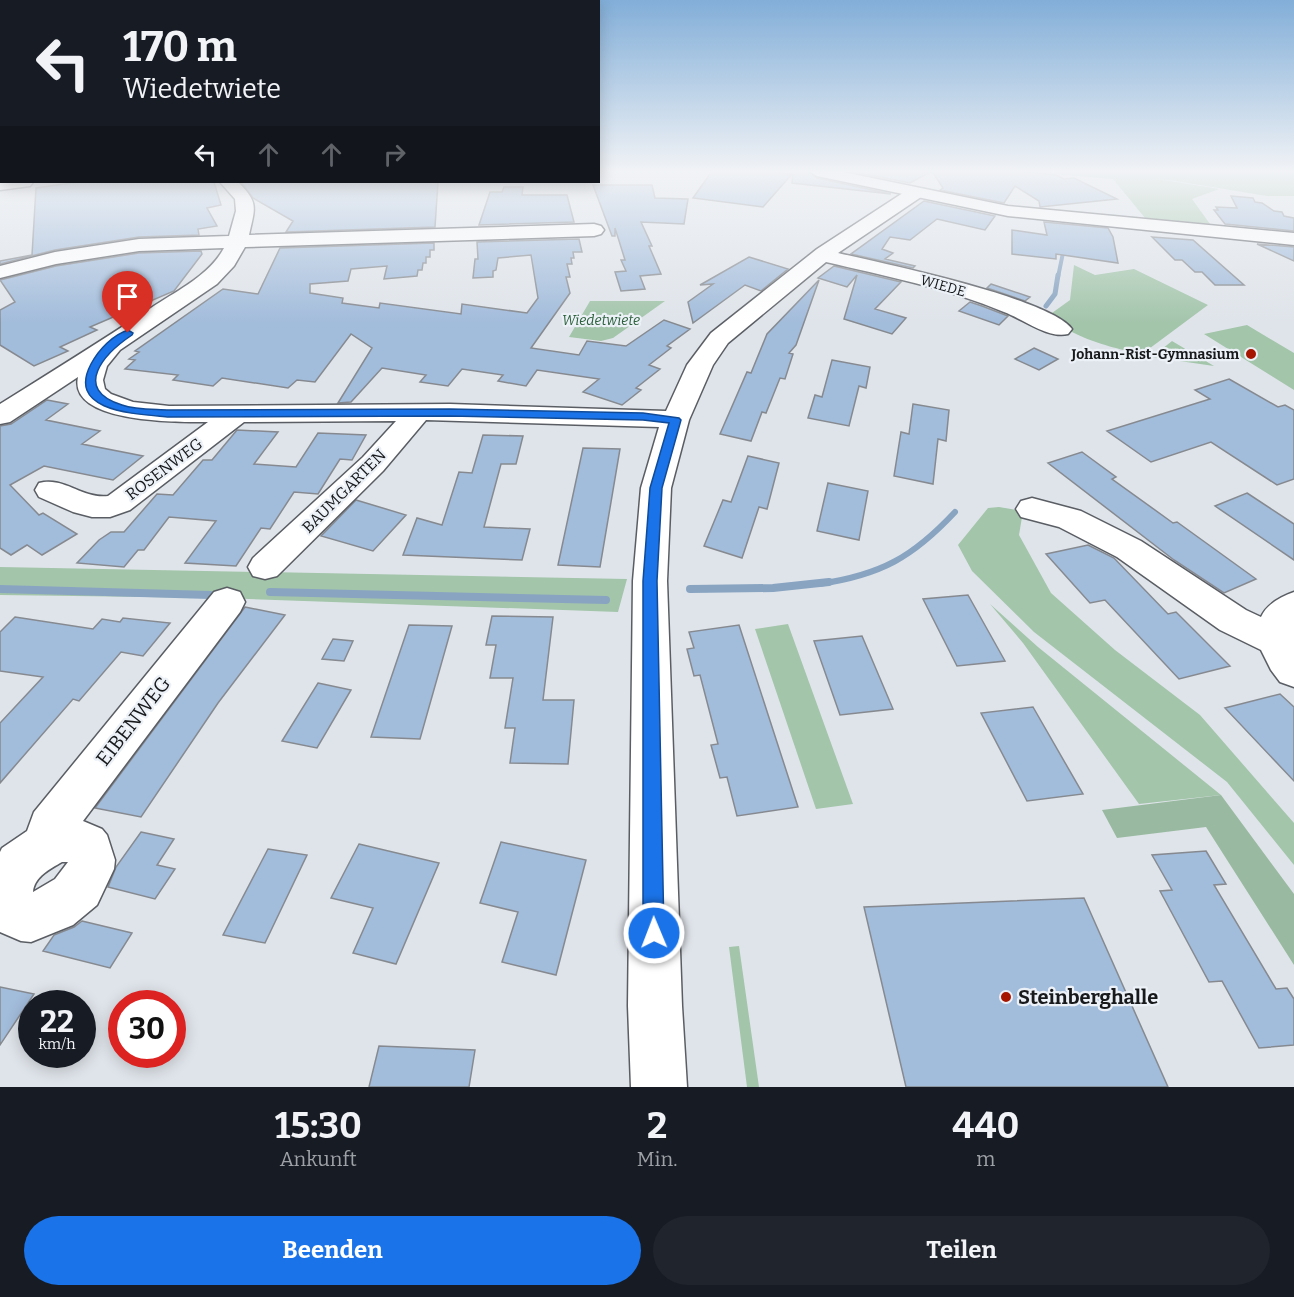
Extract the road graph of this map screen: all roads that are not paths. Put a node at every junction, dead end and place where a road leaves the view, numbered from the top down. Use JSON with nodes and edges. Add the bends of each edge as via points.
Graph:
{"nodes":[{"id":1,"x":243,"y":222,"type":"edge"},
{"id":2,"x":872,"y":222,"type":"edge"},
{"id":3,"x":1122,"y":222,"type":"edge"},
{"id":4,"x":594,"y":230,"type":"dead end"},
{"id":5,"x":1294,"y":238,"type":"edge"},
{"id":6,"x":238,"y":241,"type":"junction"},
{"id":7,"x":822,"y":255,"type":"junction"},
{"id":8,"x":0,"y":272,"type":"edge"},
{"id":9,"x":1060,"y":330,"type":"dead end"},
{"id":10,"x":111,"y":345,"type":"junction"},
{"id":11,"x":419,"y":412,"type":"junction"},
{"id":12,"x":238,"y":413,"type":"junction"},
{"id":13,"x":0,"y":416,"type":"edge"},
{"id":14,"x":675,"y":420,"type":"junction"},
{"id":15,"x":50,"y":490,"type":"dead end"},
{"id":16,"x":1032,"y":509,"type":"dead end"},
{"id":17,"x":265,"y":567,"type":"dead end"},
{"id":18,"x":227,"y":602,"type":"dead end"},
{"id":19,"x":1294,"y":606,"type":"edge"},
{"id":20,"x":1286,"y":656,"type":"edge"},
{"id":21,"x":4,"y":893,"type":"edge"},
{"id":22,"x":659,"y":1087,"type":"edge"}],
"edges":[{"from":1,"to":6,"type":"street"},
{"from":2,"to":7,"type":"street"},
{"from":3,"to":5,"type":"street"},
{"from":4,"to":6,"type":"street"},
{"from":6,"to":8,"type":"street","via":[[102,249]]},
{"from":6,"to":10,"type":"street","via":[[227,262],[209,279]]},
{"from":7,"to":9,"type":"street","name":"WIEDE","via":[[966,292],[1037,316]]},
{"from":7,"to":14,"type":"street","via":[[718,339],[700,365]]},
{"from":10,"to":12,"type":"street","via":[[91,373],[92,391],[107,403],[129,410],[169,414]]},
{"from":10,"to":13,"type":"street"},
{"from":11,"to":12,"type":"street"},
{"from":11,"to":14,"type":"street"},
{"from":11,"to":17,"type":"street","name":"BAUMGARTEN","via":[[373,464]]},
{"from":12,"to":15,"type":"street","name":"ROSENWEG","via":[[106,509],[88,507]]},
{"from":14,"to":22,"type":"street","via":[[656,488],[650,592]]},
{"from":16,"to":20,"type":"street","via":[[1070,519],[1129,549]]},
{"from":18,"to":21,"type":"street","name":"EIBENWEG","via":[[50,828],[48,844],[63,839],[87,844],[92,854],[91,867],[84,881],[58,907],[41,915],[25,917],[13,913]]},
{"from":19,"to":20,"type":"street","via":[[1277,620]]}]}
